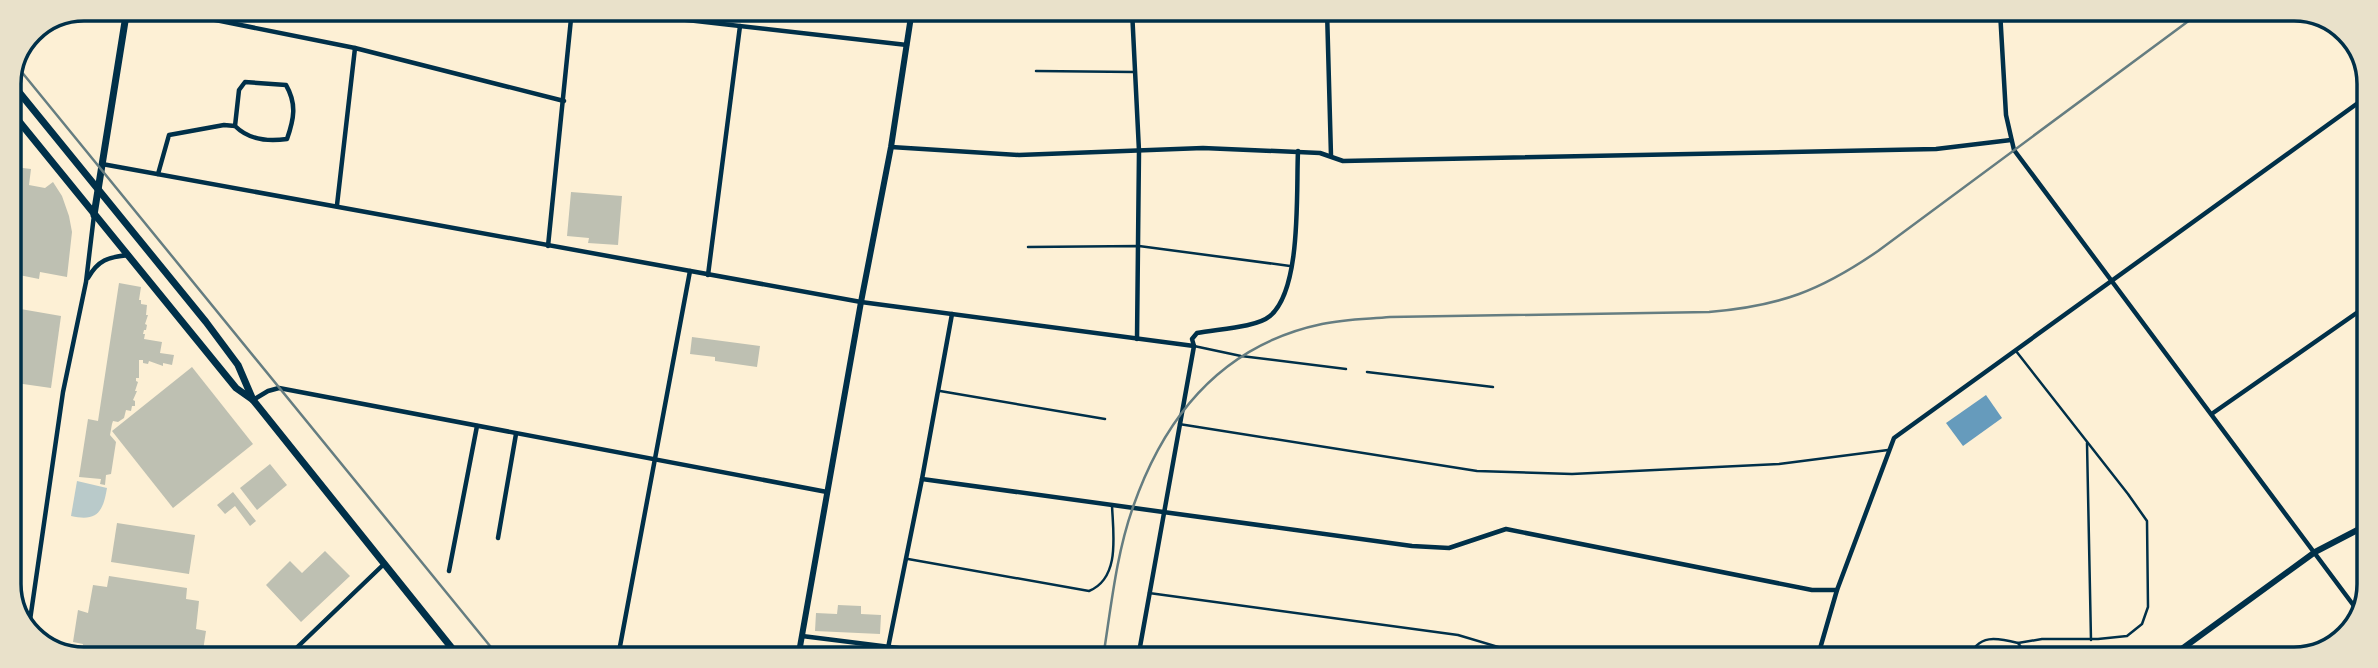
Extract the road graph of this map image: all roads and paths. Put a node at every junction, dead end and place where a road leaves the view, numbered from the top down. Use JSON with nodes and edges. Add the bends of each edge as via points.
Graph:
{"nodes":[{"id":1,"x":125,"y":21,"type":"edge"},
{"id":2,"x":221,"y":21,"type":"edge"},
{"id":3,"x":571,"y":21,"type":"edge"},
{"id":4,"x":696,"y":21,"type":"edge"},
{"id":5,"x":910,"y":21,"type":"edge"},
{"id":6,"x":1132,"y":21,"type":"edge"},
{"id":7,"x":1327,"y":21,"type":"edge"},
{"id":8,"x":2001,"y":21,"type":"edge"},
{"id":9,"x":740,"y":26,"type":"junction"},
{"id":10,"x":907,"y":44,"type":"junction"},
{"id":11,"x":355,"y":48,"type":"junction"},
{"id":12,"x":1036,"y":71,"type":"dead end"},
{"id":13,"x":1134,"y":72,"type":"junction"},
{"id":14,"x":21,"y":95,"type":"edge"},
{"id":15,"x":564,"y":101,"type":"junction"},
{"id":16,"x":2357,"y":104,"type":"edge"},
{"id":17,"x":21,"y":124,"type":"edge"},
{"id":18,"x":235,"y":126,"type":"junction"},
{"id":19,"x":2011,"y":140,"type":"junction"},
{"id":20,"x":891,"y":147,"type":"junction"},
{"id":21,"x":1139,"y":151,"type":"junction"},
{"id":22,"x":1298,"y":151,"type":"junction"},
{"id":23,"x":1331,"y":157,"type":"junction"},
{"id":24,"x":102,"y":164,"type":"junction"},
{"id":25,"x":158,"y":174,"type":"junction"},
{"id":26,"x":98,"y":190,"type":"junction"},
{"id":27,"x":337,"y":205,"type":"junction"},
{"id":28,"x":94,"y":215,"type":"junction"},
{"id":29,"x":548,"y":246,"type":"junction"},
{"id":30,"x":1139,"y":246,"type":"junction"},
{"id":31,"x":1028,"y":247,"type":"dead end"},
{"id":32,"x":129,"y":255,"type":"junction"},
{"id":33,"x":1293,"y":267,"type":"junction"},
{"id":34,"x":690,"y":271,"type":"junction"},
{"id":35,"x":708,"y":275,"type":"junction"},
{"id":36,"x":2112,"y":281,"type":"junction"},
{"id":37,"x":86,"y":282,"type":"junction"},
{"id":38,"x":861,"y":302,"type":"junction"},
{"id":39,"x":2357,"y":313,"type":"edge"},
{"id":40,"x":952,"y":314,"type":"junction"},
{"id":41,"x":1137,"y":339,"type":"junction"},
{"id":42,"x":1194,"y":346,"type":"junction"},
{"id":43,"x":2016,"y":351,"type":"junction"},
{"id":44,"x":1346,"y":369,"type":"dead end"},
{"id":45,"x":1367,"y":372,"type":"dead end"},
{"id":46,"x":1493,"y":387,"type":"dead end"},
{"id":47,"x":936,"y":391,"type":"junction"},
{"id":48,"x":253,"y":400,"type":"junction"},
{"id":49,"x":2213,"y":413,"type":"junction"},
{"id":50,"x":1105,"y":419,"type":"dead end"},
{"id":51,"x":1179,"y":424,"type":"junction"},
{"id":52,"x":477,"y":426,"type":"junction"},
{"id":53,"x":516,"y":434,"type":"junction"},
{"id":54,"x":2087,"y":441,"type":"junction"},
{"id":55,"x":1888,"y":450,"type":"junction"},
{"id":56,"x":656,"y":460,"type":"junction"},
{"id":57,"x":922,"y":479,"type":"junction"},
{"id":58,"x":828,"y":492,"type":"junction"},
{"id":59,"x":1112,"y":505,"type":"junction"},
{"id":60,"x":1164,"y":511,"type":"junction"},
{"id":61,"x":2357,"y":530,"type":"edge"},
{"id":62,"x":498,"y":538,"type":"dead end"},
{"id":63,"x":2315,"y":552,"type":"junction"},
{"id":64,"x":905,"y":558,"type":"junction"},
{"id":65,"x":384,"y":564,"type":"junction"},
{"id":66,"x":449,"y":571,"type":"dead end"},
{"id":67,"x":1837,"y":590,"type":"junction"},
{"id":68,"x":1149,"y":593,"type":"junction"},
{"id":69,"x":2353,"y":605,"type":"edge"},
{"id":70,"x":30,"y":618,"type":"edge"},
{"id":71,"x":802,"y":636,"type":"junction"},
{"id":72,"x":2091,"y":640,"type":"junction"},
{"id":73,"x":2018,"y":643,"type":"junction"},
{"id":74,"x":2187,"y":646,"type":"edge"},
{"id":75,"x":297,"y":647,"type":"edge"},
{"id":76,"x":451,"y":647,"type":"edge"},
{"id":77,"x":620,"y":647,"type":"edge"},
{"id":78,"x":800,"y":647,"type":"edge"},
{"id":79,"x":887,"y":647,"type":"joint"},
{"id":80,"x":1140,"y":647,"type":"edge"},
{"id":81,"x":1498,"y":647,"type":"edge"},
{"id":82,"x":1820,"y":647,"type":"edge"},
{"id":83,"x":1976,"y":647,"type":"edge"},
{"id":84,"x":2021,"y":647,"type":"edge"}],
"edges":[{"from":1,"to":24,"type":"main road"},
{"from":2,"to":11,"type":"street"},
{"from":3,"to":15,"type":"street"},
{"from":4,"to":9,"type":"street"},
{"from":5,"to":10,"type":"street"},
{"from":6,"to":13,"type":"street"},
{"from":7,"to":23,"type":"street"},
{"from":8,"to":19,"type":"street"},
{"from":9,"to":10,"type":"street"},
{"from":9,"to":35,"type":"street"},
{"from":10,"to":20,"type":"street"},
{"from":11,"to":15,"type":"street"},
{"from":11,"to":27,"type":"street"},
{"from":12,"to":13,"type":"lane"},
{"from":13,"to":21,"type":"street"},
{"from":14,"to":26,"type":"main road"},
{"from":15,"to":29,"type":"street"},
{"from":16,"to":36,"type":"street"},
{"from":17,"to":28,"type":"main road"},
{"from":18,"to":18,"type":"street","via":[[245,136],[287,139],[294,99],[286,85],[245,82],[239,90]]},
{"from":18,"to":25,"type":"street","via":[[169,135]]},
{"from":19,"to":23,"type":"street","via":[[1936,149],[1805,153],[1343,161]]},
{"from":19,"to":36,"type":"street"},
{"from":20,"to":21,"type":"street","via":[[1019,155]]},
{"from":20,"to":38,"type":"street"},
{"from":21,"to":22,"type":"street"},
{"from":21,"to":30,"type":"street"},
{"from":22,"to":23,"type":"street"},
{"from":22,"to":33,"type":"street"},
{"from":24,"to":25,"type":"street"},
{"from":24,"to":26,"type":"main road"},
{"from":25,"to":27,"type":"street"},
{"from":26,"to":28,"type":"main road"},
{"from":26,"to":48,"type":"main road","via":[[238,365]]},
{"from":27,"to":29,"type":"street"},
{"from":28,"to":32,"type":"main road"},
{"from":28,"to":37,"type":"street"},
{"from":29,"to":34,"type":"street"},
{"from":30,"to":31,"type":"lane"},
{"from":30,"to":33,"type":"lane"},
{"from":30,"to":41,"type":"street"},
{"from":32,"to":37,"type":"street","via":[[101,261]]},
{"from":32,"to":48,"type":"main road","via":[[236,388]]},
{"from":33,"to":42,"type":"street","via":[[1287,290],[1268,318],[1197,333],[1192,339]]},
{"from":34,"to":35,"type":"street"},
{"from":34,"to":56,"type":"street"},
{"from":35,"to":38,"type":"street"},
{"from":36,"to":43,"type":"street"},
{"from":36,"to":49,"type":"street"},
{"from":37,"to":70,"type":"street","via":[[63,392]]},
{"from":38,"to":40,"type":"street"},
{"from":38,"to":58,"type":"street"},
{"from":39,"to":49,"type":"street"},
{"from":40,"to":41,"type":"street"},
{"from":40,"to":47,"type":"street"},
{"from":41,"to":42,"type":"street"},
{"from":42,"to":44,"type":"lane"},
{"from":42,"to":51,"type":"street"},
{"from":43,"to":54,"type":"lane"},
{"from":43,"to":55,"type":"street","via":[[1894,438]]},
{"from":45,"to":46,"type":"lane"},
{"from":47,"to":50,"type":"lane"},
{"from":47,"to":57,"type":"street"},
{"from":48,"to":52,"type":"street","via":[[279,388]]},
{"from":48,"to":65,"type":"main road"},
{"from":49,"to":63,"type":"street"},
{"from":51,"to":55,"type":"lane","via":[[1491,472],[1572,474],[1779,464]]},
{"from":51,"to":60,"type":"street"},
{"from":52,"to":53,"type":"street"},
{"from":52,"to":66,"type":"street"},
{"from":53,"to":56,"type":"street"},
{"from":53,"to":62,"type":"street"},
{"from":54,"to":72,"type":"lane"},
{"from":54,"to":72,"type":"lane","via":[[2147,521],[2148,607],[2142,624],[2127,636]]},
{"from":55,"to":67,"type":"street"},
{"from":56,"to":58,"type":"street"},
{"from":56,"to":77,"type":"street"},
{"from":57,"to":59,"type":"street"},
{"from":57,"to":64,"type":"street"},
{"from":58,"to":71,"type":"street"},
{"from":59,"to":60,"type":"street"},
{"from":59,"to":64,"type":"lane","via":[[1111,563],[1106,578],[1089,591]]},
{"from":60,"to":67,"type":"street","via":[[1412,547],[1448,548],[1506,529],[1812,590]]},
{"from":60,"to":68,"type":"street"},
{"from":61,"to":63,"type":"street"},
{"from":63,"to":69,"type":"street"},
{"from":63,"to":74,"type":"street"},
{"from":64,"to":79,"type":"street"},
{"from":65,"to":75,"type":"street"},
{"from":65,"to":76,"type":"main road"},
{"from":67,"to":82,"type":"street"},
{"from":68,"to":80,"type":"street"},
{"from":68,"to":81,"type":"lane","via":[[1458,635]]},
{"from":71,"to":78,"type":"street"},
{"from":71,"to":79,"type":"street"},
{"from":72,"to":73,"type":"lane"},
{"from":73,"to":83,"type":"lane","via":[[1993,637]]},
{"from":73,"to":84,"type":"lane"}]}
